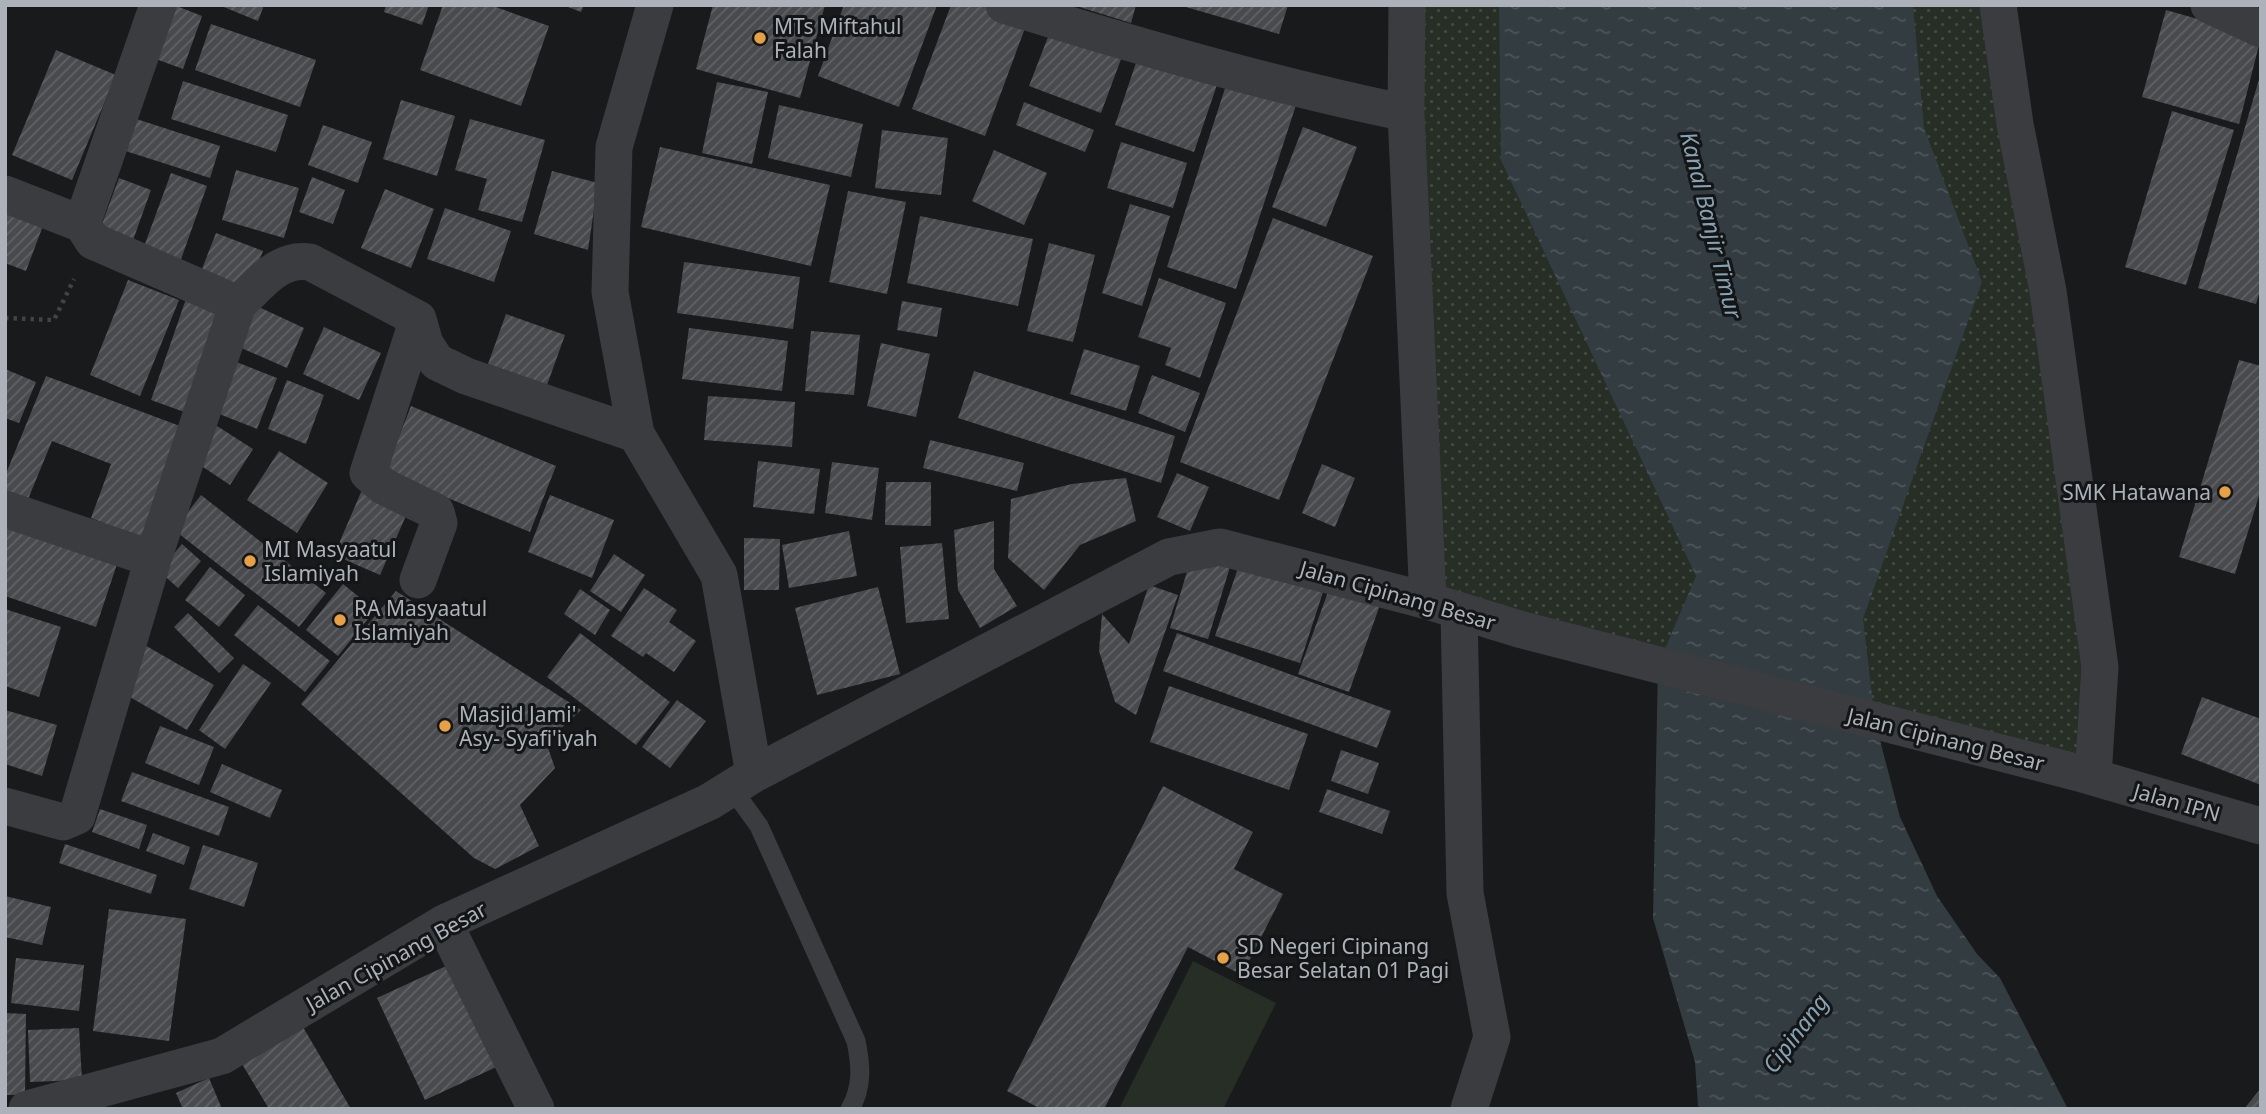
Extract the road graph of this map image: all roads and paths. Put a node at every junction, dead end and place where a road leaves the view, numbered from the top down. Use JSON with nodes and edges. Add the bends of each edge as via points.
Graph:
{"nodes":[{"id":1,"x":158,"y":5,"type":"edge"},
{"id":2,"x":655,"y":5,"type":"edge"},
{"id":3,"x":1004,"y":5,"type":"edge"},
{"id":4,"x":1407,"y":5,"type":"edge"},
{"id":5,"x":1998,"y":5,"type":"edge"},
{"id":6,"x":2208,"y":5,"type":"edge"},
{"id":7,"x":2261,"y":29,"type":"edge"},
{"id":8,"x":1406,"y":113,"type":"junction"},
{"id":9,"x":5,"y":194,"type":"edge"},
{"id":10,"x":87,"y":233,"type":"junction"},
{"id":11,"x":239,"y":304,"type":"junction"},
{"id":12,"x":5,"y":318,"type":"edge"},
{"id":13,"x":418,"y":319,"type":"junction"},
{"id":14,"x":636,"y":434,"type":"junction"},
{"id":15,"x":5,"y":509,"type":"edge"},
{"id":16,"x":153,"y":559,"type":"junction"},
{"id":17,"x":418,"y":580,"type":"dead end"},
{"id":18,"x":1443,"y":606,"type":"junction"},
{"id":19,"x":2086,"y":775,"type":"junction"},
{"id":20,"x":743,"y":782,"type":"junction"},
{"id":21,"x":5,"y":806,"type":"edge"},
{"id":22,"x":2261,"y":826,"type":"edge"},
{"id":23,"x":444,"y":923,"type":"junction"},
{"id":24,"x":27,"y":1109,"type":"edge"},
{"id":25,"x":536,"y":1109,"type":"edge"},
{"id":26,"x":850,"y":1109,"type":"edge"},
{"id":27,"x":1469,"y":1109,"type":"edge"}],
"edges":[{"from":1,"to":10,"type":"street"},
{"from":2,"to":14,"type":"street","via":[[614,147],[610,292]]},
{"from":3,"to":8,"type":"street","via":[[1275,84]]},
{"from":4,"to":8,"type":"street"},
{"from":5,"to":19,"type":"street","via":[[2015,124],[2048,291],[2100,667]]},
{"from":6,"to":7,"type":"street"},
{"from":8,"to":18,"type":"street"},
{"from":9,"to":10,"type":"street"},
{"from":10,"to":11,"type":"street"},
{"from":10,"to":12,"type":"path","via":[[54,320]]},
{"from":11,"to":13,"type":"street","via":[[282,264],[294,260],[310,262]]},
{"from":11,"to":16,"type":"street"},
{"from":13,"to":14,"type":"street","via":[[425,344],[437,362]]},
{"from":13,"to":17,"type":"street","via":[[368,473],[383,486],[436,512],[439,523]]},
{"from":14,"to":20,"type":"street","via":[[719,575]]},
{"from":15,"to":16,"type":"street"},
{"from":16,"to":21,"type":"street","via":[[77,816],[63,822]]},
{"from":18,"to":19,"type":"street","name":"Jalan Cipinang Besar"},
{"from":18,"to":20,"type":"street","name":"Jalan Cipinang Besar","via":[[1220,547],[1169,557]]},
{"from":18,"to":27,"type":"street","via":[[1465,893],[1492,1037]]},
{"from":19,"to":22,"type":"street","name":"Jalan IPN"},
{"from":20,"to":23,"type":"street","name":"Jalan Cipinang Besar"},
{"from":20,"to":26,"type":"lane","via":[[856,1041],[861,1067],[857,1097]]},
{"from":23,"to":24,"type":"street","name":"Jalan Cipinang Besar","via":[[222,1056]]},
{"from":23,"to":25,"type":"street"}]}
